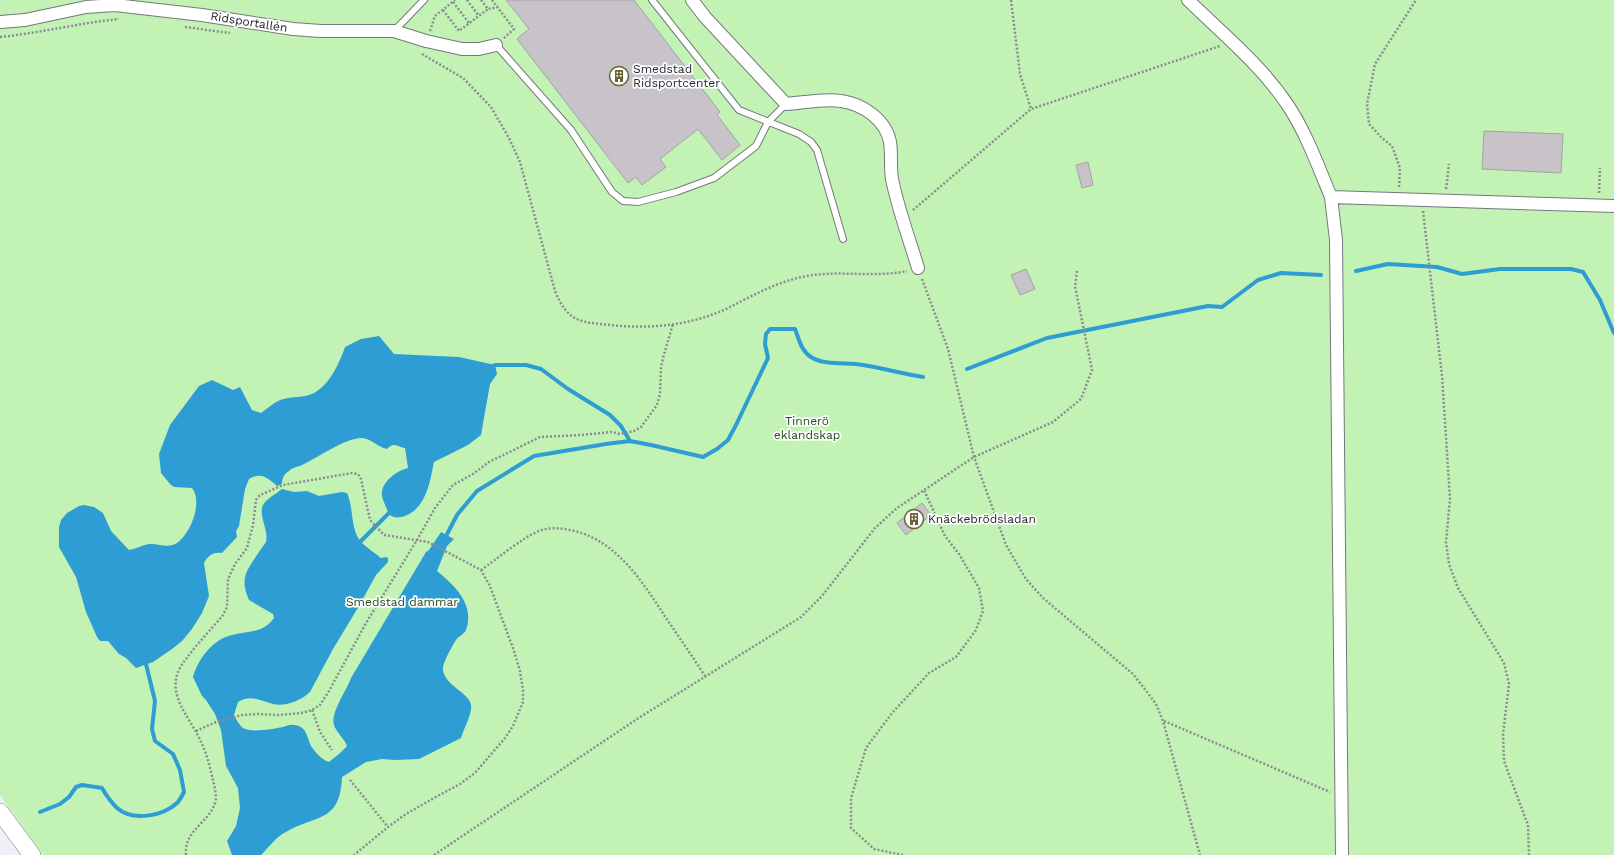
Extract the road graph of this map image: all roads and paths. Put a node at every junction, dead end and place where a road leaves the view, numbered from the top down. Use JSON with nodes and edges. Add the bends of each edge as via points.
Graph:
{"nodes":[{"id":1,"x":424,"y":0,"type":"edge"},
{"id":2,"x":467,"y":0,"type":"edge"},
{"id":3,"x":481,"y":0,"type":"edge"},
{"id":4,"x":492,"y":0,"type":"edge"},
{"id":5,"x":652,"y":0,"type":"edge"},
{"id":6,"x":692,"y":0,"type":"edge"},
{"id":7,"x":1011,"y":0,"type":"edge"},
{"id":8,"x":1188,"y":0,"type":"edge"},
{"id":9,"x":1416,"y":0,"type":"edge"},
{"id":10,"x":454,"y":1,"type":"edge"},
{"id":11,"x":498,"y":8,"type":"junction"},
{"id":12,"x":488,"y":9,"type":"junction"},
{"id":13,"x":443,"y":10,"type":"junction"},
{"id":14,"x":479,"y":16,"type":"junction"},
{"id":15,"x":120,"y":19,"type":"dead end"},
{"id":16,"x":0,"y":22,"type":"edge"},
{"id":17,"x":469,"y":23,"type":"junction"},
{"id":18,"x":184,"y":27,"type":"dead end"},
{"id":19,"x":394,"y":31,"type":"junction"},
{"id":20,"x":237,"y":34,"type":"dead end"},
{"id":21,"x":0,"y":37,"type":"edge"},
{"id":22,"x":426,"y":41,"type":"junction"},
{"id":23,"x":1232,"y":42,"type":"junction"},
{"id":24,"x":496,"y":45,"type":"junction"},
{"id":25,"x":416,"y":52,"type":"dead end"},
{"id":26,"x":423,"y":54,"type":"junction"},
{"id":27,"x":786,"y":104,"type":"junction"},
{"id":28,"x":1031,"y":109,"type":"junction"},
{"id":29,"x":768,"y":122,"type":"junction"},
{"id":30,"x":1449,"y":164,"type":"dead end"},
{"id":31,"x":1600,"y":168,"type":"dead end"},
{"id":32,"x":1331,"y":197,"type":"junction"},
{"id":33,"x":1398,"y":199,"type":"junction"},
{"id":34,"x":1422,"y":200,"type":"junction"},
{"id":35,"x":1444,"y":201,"type":"junction"},
{"id":36,"x":1599,"y":206,"type":"junction"},
{"id":37,"x":1614,"y":206,"type":"edge"},
{"id":38,"x":902,"y":219,"type":"junction"},
{"id":39,"x":843,"y":239,"type":"dead end"},
{"id":40,"x":918,"y":268,"type":"junction"},
{"id":41,"x":1077,"y":270,"type":"dead end"},
{"id":42,"x":673,"y":324,"type":"junction"},
{"id":43,"x":974,"y":457,"type":"junction"},
{"id":44,"x":924,"y":490,"type":"junction"},
{"id":45,"x":417,"y":540,"type":"junction"},
{"id":46,"x":481,"y":570,"type":"junction"},
{"id":47,"x":705,"y":676,"type":"junction"},
{"id":48,"x":312,"y":710,"type":"junction"},
{"id":49,"x":1163,"y":721,"type":"junction"},
{"id":50,"x":196,"y":732,"type":"junction"},
{"id":51,"x":332,"y":750,"type":"dead end"},
{"id":52,"x":350,"y":780,"type":"dead end"},
{"id":53,"x":1342,"y":796,"type":"junction"},
{"id":54,"x":0,"y":812,"type":"edge"},
{"id":55,"x":388,"y":827,"type":"junction"},
{"id":56,"x":32,"y":855,"type":"edge"},
{"id":57,"x":186,"y":855,"type":"edge"},
{"id":58,"x":354,"y":855,"type":"edge"},
{"id":59,"x":434,"y":855,"type":"edge"},
{"id":60,"x":903,"y":855,"type":"edge"},
{"id":61,"x":1200,"y":855,"type":"edge"},
{"id":62,"x":1342,"y":855,"type":"edge"},
{"id":63,"x":1529,"y":855,"type":"edge"}],
"edges":[{"from":1,"to":19,"type":"lane"},
{"from":2,"to":14,"type":"path"},
{"from":3,"to":12,"type":"path"},
{"from":4,"to":11,"type":"path"},
{"from":5,"to":29,"type":"lane","via":[[740,110]]},
{"from":6,"to":27,"type":"street"},
{"from":7,"to":28,"type":"path","via":[[1020,74]]},
{"from":8,"to":23,"type":"street"},
{"from":9,"to":33,"type":"path","via":[[1375,64],[1367,104],[1369,124],[1392,146],[1400,168]]},
{"from":10,"to":13,"type":"path"},
{"from":10,"to":17,"type":"path"},
{"from":11,"to":12,"type":"path"},
{"from":11,"to":24,"type":"path","via":[[514,29]]},
{"from":12,"to":14,"type":"path"},
{"from":13,"to":17,"type":"path","via":[[459,31]]},
{"from":13,"to":22,"type":"path","via":[[435,16]]},
{"from":14,"to":17,"type":"path"},
{"from":15,"to":21,"type":"path"},
{"from":16,"to":19,"type":"street","name":"Ridsportallén","via":[[31,19],[86,7],[115,5],[293,29]]},
{"from":18,"to":20,"type":"path"},
{"from":19,"to":22,"type":"street","name":"Ridsportallén"},
{"from":22,"to":24,"type":"street","name":"Ridsportallén","via":[[479,50]]},
{"from":22,"to":26,"type":"path"},
{"from":23,"to":28,"type":"path"},
{"from":23,"to":32,"type":"street","via":[[1263,72],[1288,104],[1304,133]]},
{"from":24,"to":29,"type":"lane","via":[[571,130],[612,192],[623,201],[646,200],[714,178],[756,146]]},
{"from":25,"to":26,"type":"path"},
{"from":26,"to":42,"type":"path","via":[[463,78],[491,107],[509,138],[522,168],[555,291],[567,313],[588,323],[635,327]]},
{"from":27,"to":29,"type":"lane"},
{"from":27,"to":38,"type":"street","via":[[841,101],[859,106],[874,116],[884,128],[890,142],[891,173]]},
{"from":28,"to":38,"type":"path"},
{"from":29,"to":39,"type":"lane","via":[[812,142],[817,150]]},
{"from":30,"to":35,"type":"path"},
{"from":31,"to":36,"type":"path"},
{"from":32,"to":33,"type":"street"},
{"from":32,"to":53,"type":"street","via":[[1336,240]]},
{"from":33,"to":34,"type":"street"},
{"from":34,"to":35,"type":"street"},
{"from":34,"to":63,"type":"path","via":[[1442,376],[1450,499],[1446,542],[1449,564],[1458,588],[1506,670],[1509,684],[1503,734],[1504,761],[1528,825]]},
{"from":35,"to":36,"type":"street"},
{"from":36,"to":37,"type":"street"},
{"from":38,"to":40,"type":"street"},
{"from":40,"to":42,"type":"path","via":[[889,274],[808,276],[762,291],[724,310]]},
{"from":40,"to":43,"type":"path","via":[[948,348]]},
{"from":41,"to":43,"type":"path","via":[[1075,286],[1092,370],[1081,399],[1053,422]]},
{"from":42,"to":45,"type":"path","via":[[661,368],[657,405],[646,422],[634,431],[620,434],[611,432],[540,437],[489,462],[474,474],[453,485],[435,508]]},
{"from":43,"to":44,"type":"path"},
{"from":43,"to":49,"type":"path","via":[[1006,545],[1026,579],[1044,598],[1133,674],[1152,698]]},
{"from":44,"to":47,"type":"path","via":[[897,508],[875,528],[802,618]]},
{"from":44,"to":60,"type":"path","via":[[945,536],[979,588],[983,611],[976,630],[956,657],[929,673],[866,748],[851,798],[851,828],[874,849]]},
{"from":45,"to":46,"type":"path","via":[[428,542]]},
{"from":45,"to":48,"type":"path","via":[[324,699]]},
{"from":45,"to":50,"type":"path","via":[[384,535],[370,520],[364,488],[358,474],[344,474],[283,485],[260,495],[256,500],[247,548],[228,579],[227,607],[183,664],[176,680],[179,702]]},
{"from":46,"to":47,"type":"path","via":[[540,530],[563,529],[594,538],[609,548],[635,574]]},
{"from":46,"to":55,"type":"path","via":[[490,586],[514,651],[520,671],[523,702],[505,738],[475,773]]},
{"from":47,"to":59,"type":"path"},
{"from":48,"to":50,"type":"path","via":[[279,715],[242,716],[216,722]]},
{"from":48,"to":51,"type":"path","via":[[320,732]]},
{"from":49,"to":53,"type":"path"},
{"from":49,"to":61,"type":"path"},
{"from":50,"to":57,"type":"path","via":[[210,766],[216,797],[209,814],[187,840]]},
{"from":52,"to":55,"type":"path"},
{"from":53,"to":62,"type":"street"},
{"from":54,"to":56,"type":"main road"},
{"from":55,"to":58,"type":"path"}]}
